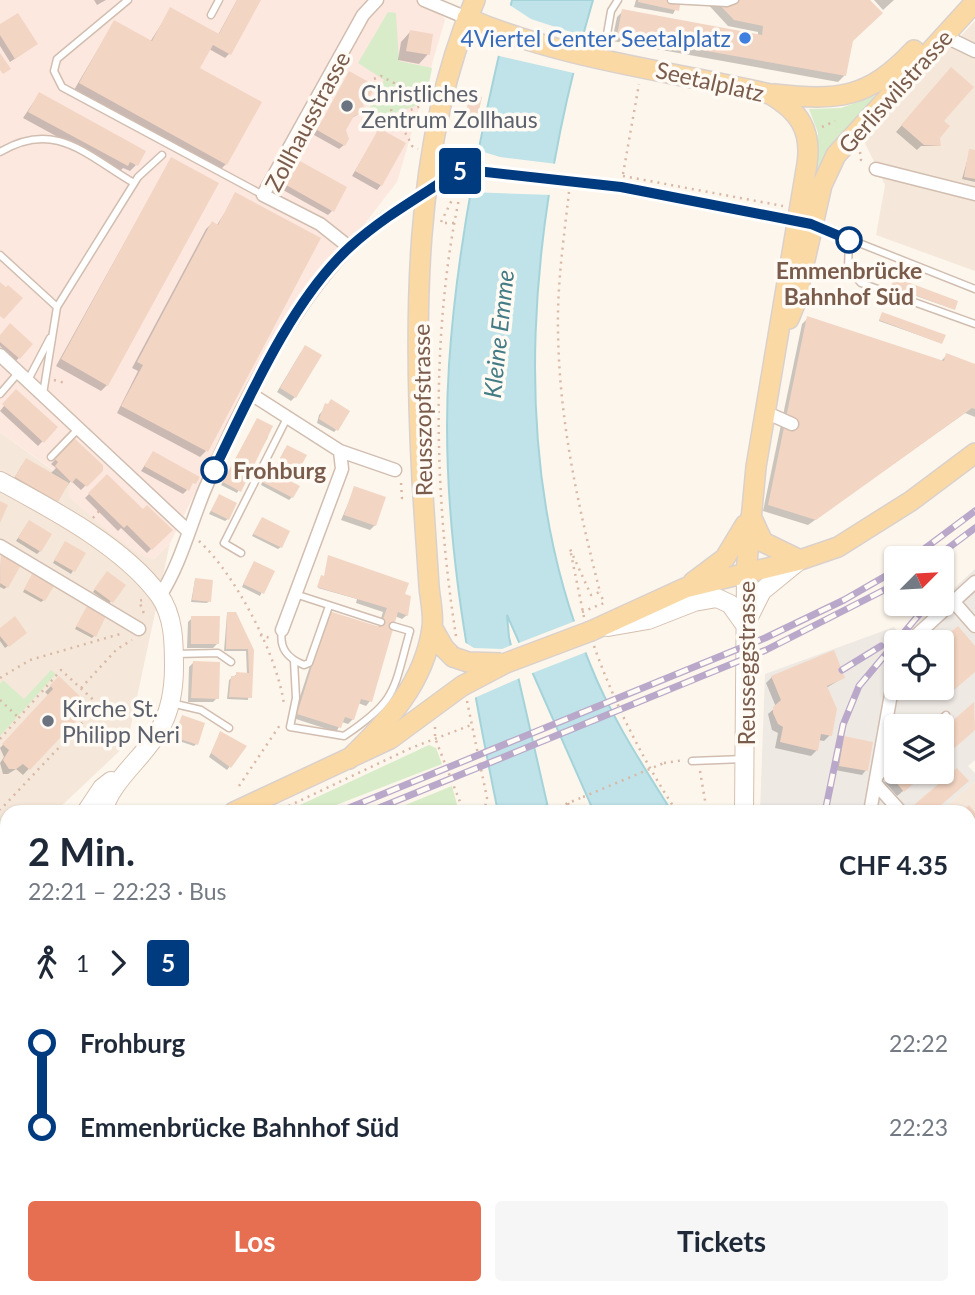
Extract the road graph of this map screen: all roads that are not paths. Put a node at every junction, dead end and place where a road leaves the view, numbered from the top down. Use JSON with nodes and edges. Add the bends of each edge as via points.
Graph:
{"nodes":[{"id":1,"x":128,"y":0,"type":"edge"},
{"id":2,"x":219,"y":0,"type":"edge"},
{"id":3,"x":377,"y":0,"type":"edge"},
{"id":4,"x":424,"y":0,"type":"edge"},
{"id":5,"x":618,"y":0,"type":"edge"},
{"id":6,"x":671,"y":0,"type":"edge"},
{"id":7,"x":735,"y":0,"type":"edge"},
{"id":8,"x":959,"y":0,"type":"edge"},
{"id":9,"x":975,"y":2,"type":"edge"},
{"id":10,"x":471,"y":9,"type":"edge"},
{"id":11,"x":211,"y":16,"type":"dead end"},
{"id":12,"x":944,"y":36,"type":"junction"},
{"id":13,"x":975,"y":51,"type":"edge"},
{"id":14,"x":595,"y":57,"type":"junction"},
{"id":15,"x":770,"y":94,"type":"junction"},
{"id":16,"x":0,"y":152,"type":"edge"},
{"id":17,"x":162,"y":155,"type":"dead end"},
{"id":18,"x":876,"y":169,"type":"dead end"},
{"id":19,"x":134,"y":183,"type":"junction"},
{"id":20,"x":426,"y":193,"type":"junction"},
{"id":21,"x":975,"y":194,"type":"edge"},
{"id":22,"x":264,"y":195,"type":"junction"},
{"id":23,"x":800,"y":216,"type":"junction"},
{"id":24,"x":849,"y":240,"type":"junction"},
{"id":25,"x":349,"y":247,"type":"junction"},
{"id":26,"x":0,"y":256,"type":"edge"},
{"id":27,"x":975,"y":289,"type":"edge"},
{"id":28,"x":57,"y":307,"type":"junction"},
{"id":29,"x":975,"y":324,"type":"edge"},
{"id":30,"x":50,"y":338,"type":"junction"},
{"id":31,"x":0,"y":355,"type":"edge"},
{"id":32,"x":23,"y":376,"type":"junction"},
{"id":33,"x":0,"y":394,"type":"edge"},
{"id":34,"x":43,"y":394,"type":"junction"},
{"id":35,"x":251,"y":394,"type":"junction"},
{"id":36,"x":765,"y":412,"type":"junction"},
{"id":37,"x":288,"y":416,"type":"junction"},
{"id":38,"x":792,"y":424,"type":"dead end"},
{"id":39,"x":79,"y":428,"type":"junction"},
{"id":40,"x":340,"y":451,"type":"junction"},
{"id":41,"x":975,"y":453,"type":"edge"},
{"id":42,"x":51,"y":457,"type":"dead end"},
{"id":43,"x":395,"y":470,"type":"dead end"},
{"id":44,"x":0,"y":481,"type":"edge"},
{"id":45,"x":751,"y":515,"type":"junction"},
{"id":46,"x":188,"y":531,"type":"junction"},
{"id":47,"x":0,"y":546,"type":"edge"},
{"id":48,"x":241,"y":553,"type":"dead end"},
{"id":49,"x":800,"y":560,"type":"junction"},
{"id":50,"x":746,"y":573,"type":"junction"},
{"id":51,"x":975,"y":582,"type":"edge"},
{"id":52,"x":685,"y":588,"type":"junction"},
{"id":53,"x":295,"y":594,"type":"junction"},
{"id":54,"x":160,"y":596,"type":"junction"},
{"id":55,"x":954,"y":600,"type":"edge"},
{"id":56,"x":954,"y":602,"type":"edge"},
{"id":57,"x":329,"y":606,"type":"junction"},
{"id":58,"x":937,"y":616,"type":"edge"},
{"id":59,"x":381,"y":622,"type":"dead end"},
{"id":60,"x":745,"y":625,"type":"junction"},
{"id":61,"x":393,"y":626,"type":"dead end"},
{"id":62,"x":975,"y":626,"type":"edge"},
{"id":63,"x":432,"y":627,"type":"junction"},
{"id":64,"x":922,"y":630,"type":"edge"},
{"id":65,"x":590,"y":631,"type":"junction"},
{"id":66,"x":141,"y":634,"type":"road end"},
{"id":67,"x":281,"y":636,"type":"joint"},
{"id":68,"x":174,"y":654,"type":"junction"},
{"id":69,"x":294,"y":661,"type":"junction"},
{"id":70,"x":231,"y":662,"type":"dead end"},
{"id":71,"x":506,"y":663,"type":"junction"},
{"id":72,"x":890,"y":700,"type":"edge"},
{"id":73,"x":169,"y":703,"type":"junction"},
{"id":74,"x":229,"y":727,"type":"dead end"},
{"id":75,"x":349,"y":759,"type":"junction"},
{"id":76,"x":746,"y":759,"type":"junction"},
{"id":77,"x":136,"y":761,"type":"junction"},
{"id":78,"x":692,"y":761,"type":"road end"},
{"id":79,"x":884,"y":773,"type":"edge"},
{"id":80,"x":875,"y":783,"type":"junction"},
{"id":81,"x":91,"y":805,"type":"edge"},
{"id":82,"x":106,"y":805,"type":"edge"},
{"id":83,"x":249,"y":805,"type":"edge"},
{"id":84,"x":744,"y":805,"type":"edge"},
{"id":85,"x":871,"y":805,"type":"edge"},
{"id":86,"x":895,"y":805,"type":"edge"}],
"edges":[{"from":1,"to":22,"type":"lane","via":[[57,59],[54,71],[62,87]]},
{"from":2,"to":11,"type":"lane"},
{"from":3,"to":22,"type":"street","name":"Zollhausstrasse","via":[[363,15]]},
{"from":4,"to":10,"type":"street"},
{"from":5,"to":14,"type":"lane"},
{"from":6,"to":7,"type":"lane"},
{"from":8,"to":15,"type":"main road","name":"Gerliswilstrasse","via":[[897,68],[873,86],[842,96]]},
{"from":9,"to":12,"type":"main road","name":"Gerliswilstrasse"},
{"from":10,"to":14,"type":"main road","name":"Seetalplatz","via":[[492,28]]},
{"from":10,"to":20,"type":"main road","name":"Reusszopfstrasse","via":[[435,134]]},
{"from":12,"to":13,"type":"street"},
{"from":12,"to":23,"type":"main road","name":"Gerliswilstrasse","via":[[836,155]]},
{"from":14,"to":15,"type":"main road","name":"Seetalplatz"},
{"from":15,"to":23,"type":"main road","name":"Seetalplatz","via":[[795,112],[808,138]]},
{"from":16,"to":19,"type":"lane","via":[[38,136],[57,138]]},
{"from":17,"to":19,"type":"lane"},
{"from":18,"to":21,"type":"street"},
{"from":19,"to":28,"type":"lane"},
{"from":20,"to":23,"type":"lane","via":[[457,172],[468,170],[621,187]]},
{"from":20,"to":25,"type":"street"},
{"from":20,"to":63,"type":"main road","name":"Reusszopfstrasse","via":[[420,402]]},
{"from":22,"to":25,"type":"street","name":"Zollhausstrasse","via":[[320,225]]},
{"from":23,"to":24,"type":"lane"},
{"from":23,"to":36,"type":"main road","name":"Gerliswilstrasse","via":[[795,304],[778,346]]},
{"from":24,"to":27,"type":"lane"},
{"from":24,"to":29,"type":"lane","via":[[848,270],[861,283]]},
{"from":25,"to":35,"type":"street","via":[[298,312]]},
{"from":26,"to":28,"type":"lane"},
{"from":28,"to":30,"type":"lane"},
{"from":30,"to":32,"type":"lane"},
{"from":30,"to":34,"type":"lane","via":[[51,362]]},
{"from":31,"to":32,"type":"street"},
{"from":32,"to":33,"type":"lane"},
{"from":32,"to":34,"type":"street"},
{"from":34,"to":39,"type":"street"},
{"from":35,"to":37,"type":"street"},
{"from":35,"to":46,"type":"street"},
{"from":36,"to":38,"type":"street"},
{"from":36,"to":45,"type":"main road"},
{"from":37,"to":40,"type":"street"},
{"from":37,"to":48,"type":"lane","via":[[224,543]]},
{"from":39,"to":42,"type":"lane"},
{"from":39,"to":46,"type":"street"},
{"from":40,"to":43,"type":"street"},
{"from":40,"to":53,"type":"street","via":[[342,469]]},
{"from":41,"to":49,"type":"main road","via":[[883,520],[838,547]]},
{"from":44,"to":54,"type":"main road","via":[[92,534]]},
{"from":45,"to":49,"type":"main road","via":[[763,542]]},
{"from":45,"to":50,"type":"main road","name":"Reusseggstrasse"},
{"from":45,"to":52,"type":"main road","via":[[725,558]]},
{"from":46,"to":54,"type":"street","via":[[178,564]]},
{"from":47,"to":66,"type":"street"},
{"from":49,"to":50,"type":"main road"},
{"from":49,"to":60,"type":"main road","via":[[762,591]]},
{"from":50,"to":52,"type":"main road"},
{"from":50,"to":60,"type":"main road","name":"Reusseggstrasse"},
{"from":51,"to":55,"type":"street"},
{"from":52,"to":65,"type":"main road"},
{"from":53,"to":57,"type":"lane"},
{"from":53,"to":67,"type":"street"},
{"from":54,"to":68,"type":"main road","via":[[172,627]]},
{"from":56,"to":62,"type":"street"},
{"from":57,"to":59,"type":"lane"},
{"from":57,"to":69,"type":"lane","via":[[309,663]]},
{"from":58,"to":64,"type":"street"},
{"from":60,"to":65,"type":"main road","via":[[730,604],[717,598],[648,620]]},
{"from":60,"to":76,"type":"main road","name":"Reusseggstrasse"},
{"from":61,"to":69,"type":"lane","via":[[410,631],[390,699],[376,715],[344,736],[290,726],[296,698]]},
{"from":63,"to":71,"type":"main road","bridge":true,"via":[[468,662]]},
{"from":63,"to":75,"type":"main road","name":"Reusszopfstrasse","via":[[416,679],[402,704]]},
{"from":65,"to":71,"type":"main road","bridge":true},
{"from":67,"to":69,"type":"lane"},
{"from":68,"to":70,"type":"lane","via":[[218,653]]},
{"from":68,"to":73,"type":"main road"},
{"from":71,"to":75,"type":"main road","bridge":true,"via":[[390,739]]},
{"from":72,"to":80,"type":"street"},
{"from":73,"to":74,"type":"lane","via":[[201,710]]},
{"from":73,"to":77,"type":"main road","via":[[160,728]]},
{"from":75,"to":83,"type":"main road"},
{"from":76,"to":78,"type":"lane"},
{"from":76,"to":84,"type":"main road","name":"Reusseggstrasse"},
{"from":77,"to":81,"type":"main road","via":[[102,788]]},
{"from":77,"to":82,"type":"main road"},
{"from":79,"to":80,"type":"lane"},
{"from":80,"to":85,"type":"street"},
{"from":80,"to":86,"type":"street"}]}
